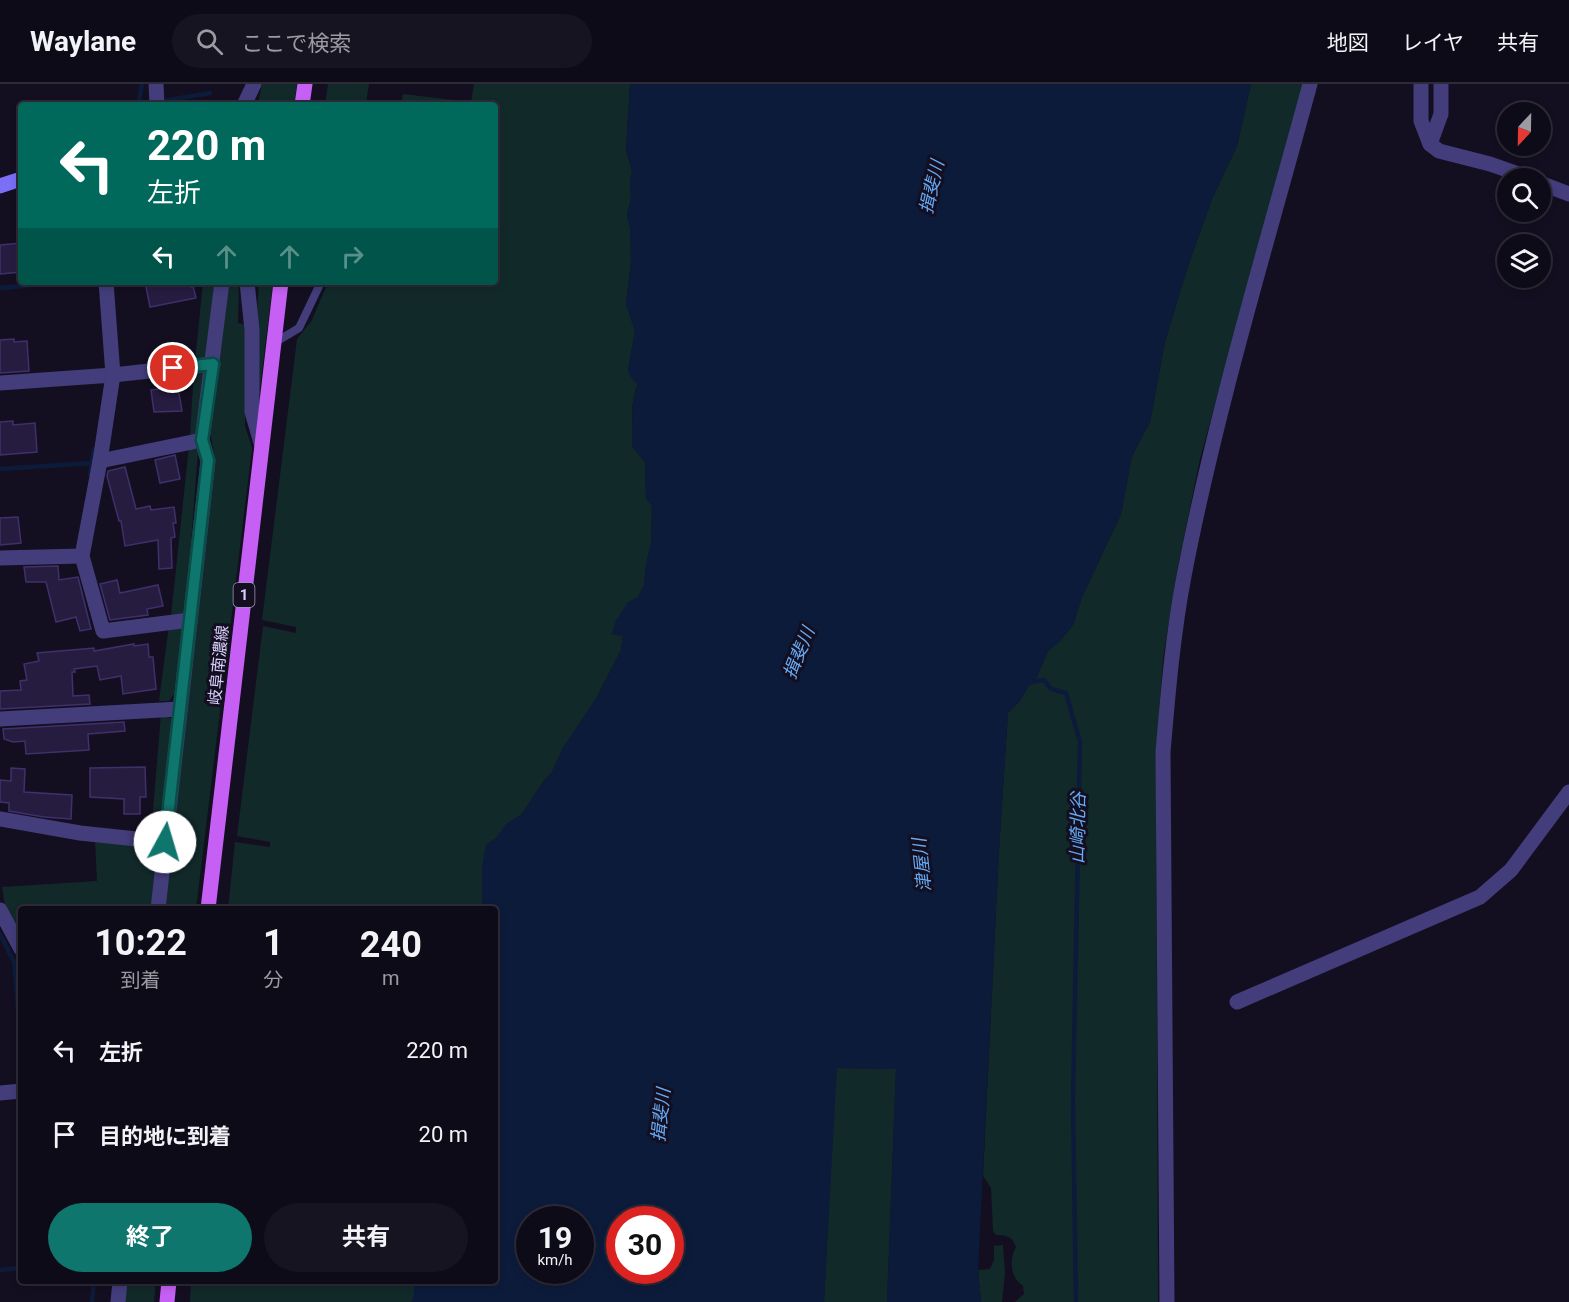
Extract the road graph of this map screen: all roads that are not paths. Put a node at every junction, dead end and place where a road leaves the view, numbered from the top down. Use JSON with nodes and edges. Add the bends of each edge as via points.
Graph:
{"nodes":[{"id":1,"x":156,"y":84,"type":"edge"},
{"id":2,"x":244,"y":84,"type":"edge"},
{"id":3,"x":254,"y":84,"type":"edge"},
{"id":4,"x":305,"y":84,"type":"edge"},
{"id":5,"x":1310,"y":84,"type":"edge"},
{"id":6,"x":1421,"y":84,"type":"edge"},
{"id":7,"x":1441,"y":84,"type":"edge"},
{"id":8,"x":157,"y":102,"type":"edge"},
{"id":9,"x":243,"y":102,"type":"edge"},
{"id":10,"x":245,"y":102,"type":"edge"},
{"id":11,"x":302,"y":102,"type":"edge"},
{"id":12,"x":1430,"y":144,"type":"junction"},
{"id":13,"x":1501,"y":168,"type":"edge"},
{"id":14,"x":18,"y":180,"type":"edge"},
{"id":15,"x":0,"y":186,"type":"edge"},
{"id":16,"x":1551,"y":187,"type":"edge"},
{"id":17,"x":1569,"y":194,"type":"edge"},
{"id":18,"x":106,"y":285,"type":"edge"},
{"id":19,"x":222,"y":285,"type":"edge"},
{"id":20,"x":247,"y":285,"type":"edge"},
{"id":21,"x":281,"y":285,"type":"edge"},
{"id":22,"x":320,"y":285,"type":"edge"},
{"id":23,"x":273,"y":343,"type":"junction"},
{"id":24,"x":213,"y":364,"type":"junction"},
{"id":25,"x":113,"y":375,"type":"junction"},
{"id":26,"x":0,"y":383,"type":"edge"},
{"id":27,"x":202,"y":440,"type":"junction"},
{"id":28,"x":261,"y":442,"type":"junction"},
{"id":29,"x":100,"y":461,"type":"junction"},
{"id":30,"x":82,"y":556,"type":"junction"},
{"id":31,"x":0,"y":558,"type":"edge"},
{"id":32,"x":190,"y":620,"type":"junction"},
{"id":33,"x":179,"y":709,"type":"junction"},
{"id":34,"x":0,"y":719,"type":"edge"},
{"id":35,"x":1569,"y":792,"type":"edge"},
{"id":36,"x":0,"y":819,"type":"edge"},
{"id":37,"x":165,"y":842,"type":"junction"},
{"id":38,"x":158,"y":906,"type":"edge"},
{"id":39,"x":208,"y":906,"type":"edge"},
{"id":40,"x":0,"y":910,"type":"edge"},
{"id":41,"x":18,"y":943,"type":"edge"},
{"id":42,"x":1237,"y":1002,"type":"dead end"},
{"id":43,"x":18,"y":1091,"type":"edge"},
{"id":44,"x":0,"y":1093,"type":"edge"},
{"id":45,"x":120,"y":1284,"type":"edge"},
{"id":46,"x":169,"y":1284,"type":"edge"},
{"id":47,"x":118,"y":1302,"type":"edge"},
{"id":48,"x":167,"y":1302,"type":"edge"},
{"id":49,"x":1167,"y":1302,"type":"edge"}],
"edges":[{"from":1,"to":8,"type":"street"},
{"from":2,"to":9,"type":"street"},
{"from":3,"to":10,"type":"street"},
{"from":4,"to":11,"type":"main road"},
{"from":5,"to":49,"type":"street","via":[[1206,474],[1183,578],[1170,665],[1163,752]]},
{"from":6,"to":12,"type":"street","via":[[1421,121]]},
{"from":7,"to":12,"type":"street","via":[[1441,114]]},
{"from":12,"to":13,"type":"street","via":[[1439,151]]},
{"from":14,"to":15,"type":"street"},
{"from":16,"to":17,"type":"street"},
{"from":18,"to":25,"type":"street"},
{"from":19,"to":24,"type":"street"},
{"from":20,"to":28,"type":"street","via":[[252,330],[252,412]]},
{"from":21,"to":23,"type":"main road","name":"岐阜南濃線","number":"1"},
{"from":22,"to":23,"type":"lane","via":[[299,328]]},
{"from":23,"to":28,"type":"main road","name":"岐阜南濃線","number":"1"},
{"from":24,"to":25,"type":"street"},
{"from":24,"to":27,"type":"street"},
{"from":25,"to":26,"type":"street"},
{"from":25,"to":29,"type":"street"},
{"from":27,"to":29,"type":"street"},
{"from":27,"to":32,"type":"street","via":[[208,460]]},
{"from":28,"to":39,"type":"main road","name":"岐阜南濃線","number":"1"},
{"from":29,"to":30,"type":"street"},
{"from":30,"to":31,"type":"street"},
{"from":30,"to":32,"type":"street","via":[[103,631]]},
{"from":32,"to":33,"type":"street"},
{"from":33,"to":34,"type":"street"},
{"from":33,"to":37,"type":"street"},
{"from":35,"to":42,"type":"street","via":[[1511,870],[1480,897]]},
{"from":36,"to":37,"type":"street"},
{"from":37,"to":38,"type":"street"},
{"from":40,"to":41,"type":"street"},
{"from":43,"to":44,"type":"street"},
{"from":45,"to":47,"type":"street"},
{"from":46,"to":48,"type":"main road"}]}
